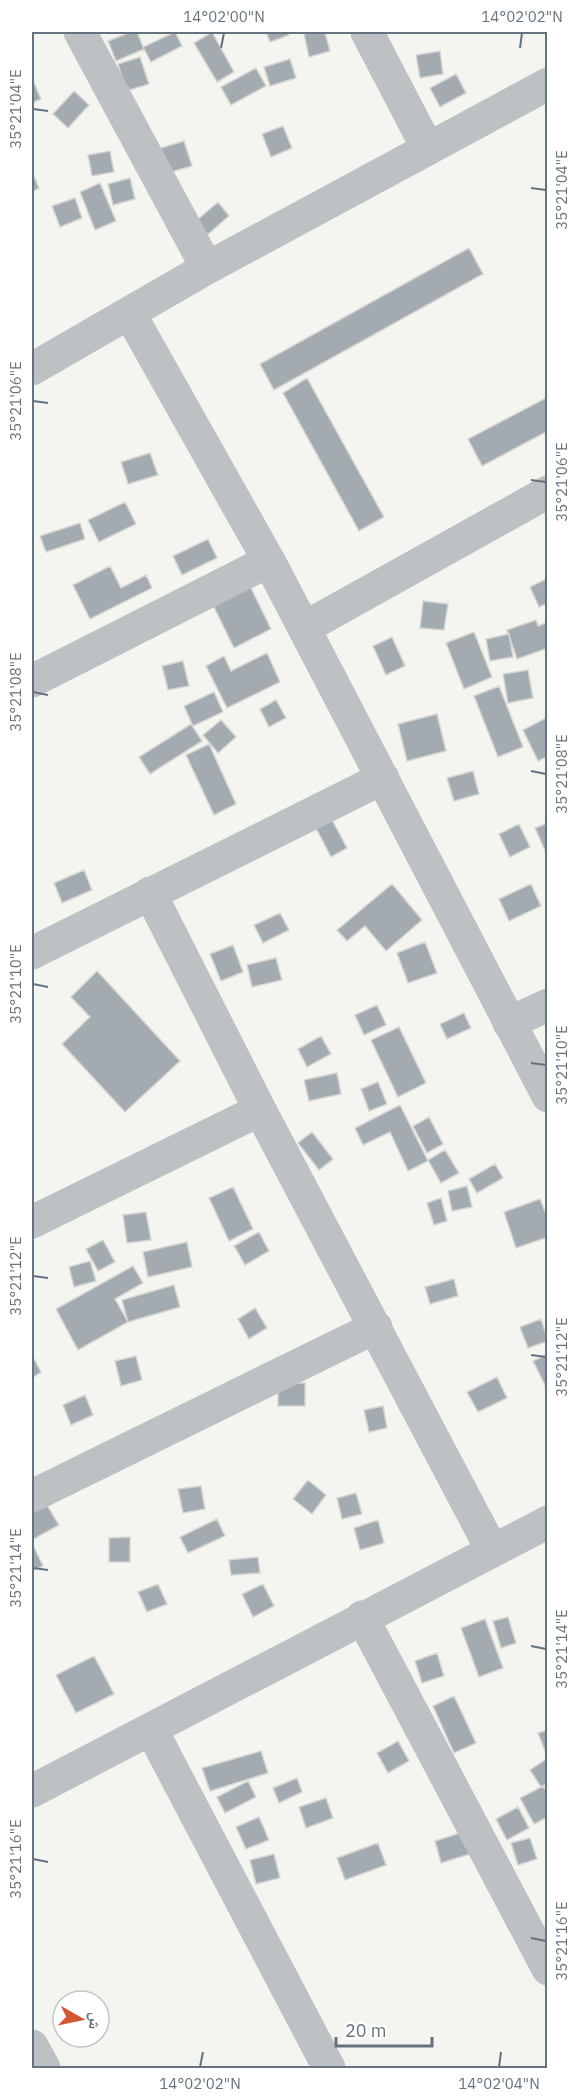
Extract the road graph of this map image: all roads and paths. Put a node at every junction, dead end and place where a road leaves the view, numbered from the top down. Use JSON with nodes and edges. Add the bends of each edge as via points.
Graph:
{"nodes":[{"id":1,"x":80,"y":32,"type":"edge"},
{"id":2,"x":367,"y":32,"type":"edge"},
{"id":3,"x":548,"y":84,"type":"edge"},
{"id":4,"x":428,"y":149,"type":"junction"},
{"id":5,"x":207,"y":268,"type":"junction"},
{"id":6,"x":130,"y":314,"type":"junction"},
{"id":7,"x":32,"y":369,"type":"edge"},
{"id":8,"x":547,"y":493,"type":"edge"},
{"id":9,"x":269,"y":561,"type":"junction"},
{"id":10,"x":304,"y":628,"type":"junction"},
{"id":11,"x":32,"y":681,"type":"edge"},
{"id":12,"x":383,"y":778,"type":"junction"},
{"id":13,"x":150,"y":893,"type":"junction"},
{"id":14,"x":32,"y":952,"type":"edge"},
{"id":15,"x":548,"y":1005,"type":"edge"},
{"id":16,"x":509,"y":1023,"type":"junction"},
{"id":17,"x":548,"y":1096,"type":"edge"},
{"id":18,"x":261,"y":1110,"type":"junction"},
{"id":19,"x":32,"y":1222,"type":"edge"},
{"id":20,"x":376,"y":1327,"type":"junction"},
{"id":21,"x":32,"y":1497,"type":"edge"},
{"id":22,"x":548,"y":1522,"type":"edge"},
{"id":23,"x":492,"y":1550,"type":"junction"},
{"id":24,"x":362,"y":1617,"type":"junction"},
{"id":25,"x":151,"y":1729,"type":"junction"},
{"id":26,"x":32,"y":1791,"type":"edge"},
{"id":27,"x":548,"y":1969,"type":"edge"},
{"id":28,"x":32,"y":2046,"type":"edge"},
{"id":29,"x":44,"y":2068,"type":"edge"},
{"id":30,"x":329,"y":2068,"type":"edge"}],
"edges":[{"from":1,"to":5,"type":"street"},
{"from":2,"to":4,"type":"street"},
{"from":3,"to":4,"type":"street"},
{"from":4,"to":5,"type":"street"},
{"from":5,"to":6,"type":"street"},
{"from":6,"to":7,"type":"street"},
{"from":6,"to":9,"type":"street"},
{"from":8,"to":10,"type":"street"},
{"from":9,"to":10,"type":"street"},
{"from":9,"to":11,"type":"street"},
{"from":10,"to":12,"type":"street"},
{"from":12,"to":13,"type":"street"},
{"from":12,"to":16,"type":"street"},
{"from":13,"to":14,"type":"street"},
{"from":13,"to":18,"type":"street"},
{"from":15,"to":16,"type":"street"},
{"from":16,"to":17,"type":"street"},
{"from":18,"to":19,"type":"street"},
{"from":18,"to":20,"type":"street"},
{"from":20,"to":21,"type":"street"},
{"from":20,"to":23,"type":"street"},
{"from":22,"to":23,"type":"street"},
{"from":23,"to":24,"type":"street"},
{"from":24,"to":25,"type":"street"},
{"from":24,"to":27,"type":"street"},
{"from":25,"to":26,"type":"street"},
{"from":25,"to":30,"type":"street"},
{"from":28,"to":29,"type":"street"}]}
